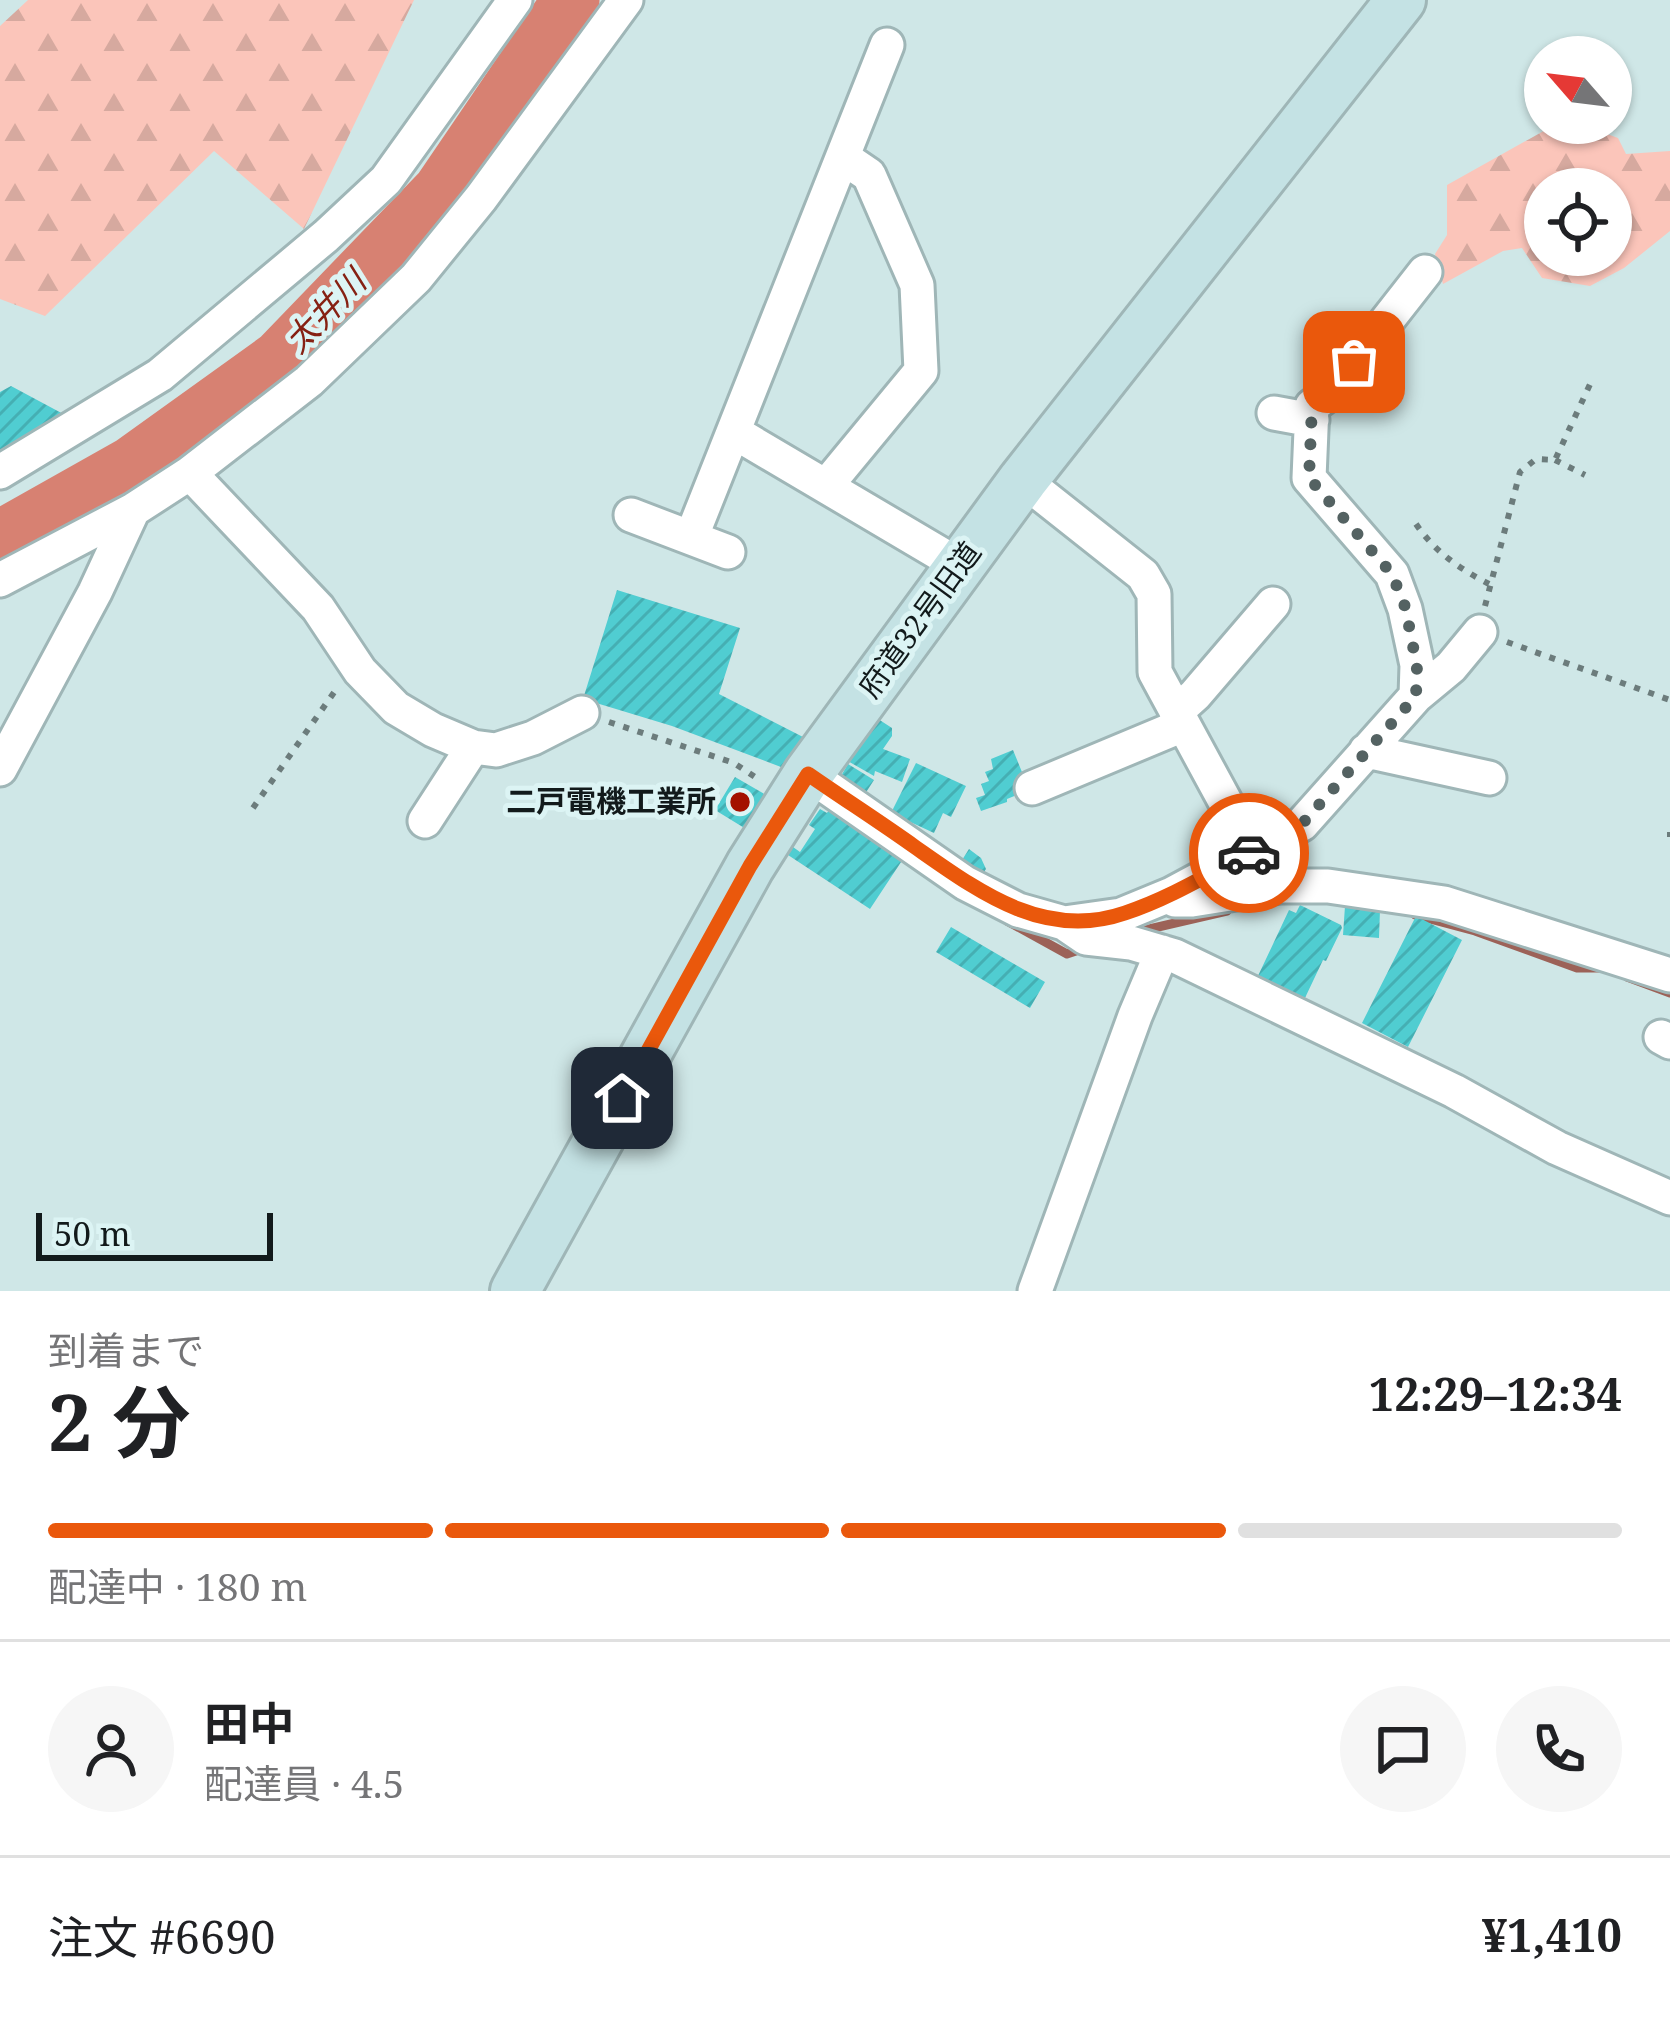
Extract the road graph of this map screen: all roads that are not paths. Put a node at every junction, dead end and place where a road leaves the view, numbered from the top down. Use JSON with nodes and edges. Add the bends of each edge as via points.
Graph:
{"nodes":[{"id":1,"x":515,"y":0,"type":"edge"},
{"id":2,"x":626,"y":0,"type":"edge"},
{"id":3,"x":1401,"y":0,"type":"edge"},
{"id":4,"x":887,"y":46,"type":"dead end"},
{"id":5,"x":844,"y":158,"type":"junction"},
{"id":6,"x":1425,"y":272,"type":"dead end"},
{"id":7,"x":1274,"y":413,"type":"dead end"},
{"id":8,"x":1312,"y":420,"type":"junction"},
{"id":9,"x":734,"y":432,"type":"junction"},
{"id":10,"x":0,"y":472,"type":"edge"},
{"id":11,"x":190,"y":473,"type":"junction"},
{"id":12,"x":1023,"y":480,"type":"junction"},
{"id":13,"x":826,"y":486,"type":"junction"},
{"id":14,"x":133,"y":510,"type":"junction"},
{"id":15,"x":631,"y":515,"type":"dead end"},
{"id":16,"x":691,"y":538,"type":"junction"},
{"id":17,"x":728,"y":552,"type":"dead end"},
{"id":18,"x":959,"y":565,"type":"junction"},
{"id":19,"x":0,"y":580,"type":"edge"},
{"id":20,"x":1260,"y":606,"type":"dead end"},
{"id":21,"x":1480,"y":632,"type":"road end"},
{"id":22,"x":1416,"y":696,"type":"junction"},
{"id":23,"x":581,"y":713,"type":"road end"},
{"id":24,"x":1180,"y":718,"type":"junction"},
{"id":25,"x":473,"y":748,"type":"junction"},
{"id":26,"x":1366,"y":752,"type":"junction"},
{"id":27,"x":0,"y":769,"type":"edge"},
{"id":28,"x":1489,"y":778,"type":"dead end"},
{"id":29,"x":800,"y":788,"type":"junction"},
{"id":30,"x":1032,"y":788,"type":"dead end"},
{"id":31,"x":425,"y":821,"type":"dead end"},
{"id":32,"x":1252,"y":851,"type":"junction"},
{"id":33,"x":1156,"y":900,"type":"junction"},
{"id":34,"x":1064,"y":923,"type":"junction"},
{"id":35,"x":1162,"y":952,"type":"junction"},
{"id":36,"x":1670,"y":975,"type":"edge"},
{"id":37,"x":1670,"y":1198,"type":"edge"},
{"id":38,"x":515,"y":1291,"type":"edge"},
{"id":39,"x":1035,"y":1291,"type":"edge"}],
"edges":[{"from":1,"to":10,"type":"street","via":[[386,180],[326,236],[160,375]]},
{"from":2,"to":11,"type":"street","via":[[416,278],[309,381]]},
{"from":3,"to":12,"type":"street","name":"府道32号旧道"},
{"from":4,"to":5,"type":"street"},
{"from":5,"to":9,"type":"street"},
{"from":5,"to":13,"type":"street","via":[[868,175],[917,285],[921,371]]},
{"from":6,"to":8,"type":"street","via":[[1312,406]]},
{"from":7,"to":8,"type":"street"},
{"from":8,"to":22,"type":"street","via":[[1309,478],[1392,574],[1406,609]]},
{"from":9,"to":13,"type":"street"},
{"from":9,"to":16,"type":"street"},
{"from":11,"to":14,"type":"street"},
{"from":11,"to":25,"type":"street","via":[[318,608],[396,708]]},
{"from":12,"to":18,"type":"street","name":"府道32号旧道"},
{"from":12,"to":24,"type":"street","via":[[1143,575],[1154,594],[1155,672]]},
{"from":13,"to":18,"type":"street"},
{"from":14,"to":19,"type":"street"},
{"from":14,"to":27,"type":"street"},
{"from":15,"to":16,"type":"street"},
{"from":16,"to":17,"type":"street"},
{"from":18,"to":29,"type":"street","name":"府道32号旧道"},
{"from":20,"to":24,"type":"street"},
{"from":21,"to":22,"type":"street"},
{"from":22,"to":26,"type":"street"},
{"from":23,"to":25,"type":"street","via":[[496,750]]},
{"from":24,"to":30,"type":"street"},
{"from":24,"to":32,"type":"street"},
{"from":25,"to":31,"type":"street"},
{"from":26,"to":28,"type":"street"},
{"from":26,"to":32,"type":"street","via":[[1302,824]]},
{"from":29,"to":34,"type":"street","via":[[964,883]]},
{"from":29,"to":38,"type":"street","name":"府道32号旧道"},
{"from":32,"to":33,"type":"street"},
{"from":33,"to":34,"type":"street","via":[[1121,915]]},
{"from":33,"to":36,"type":"street","via":[[1280,886],[1398,896],[1444,903]]},
{"from":34,"to":35,"type":"street","via":[[1086,938]]},
{"from":35,"to":37,"type":"street"},
{"from":35,"to":39,"type":"street"}]}
